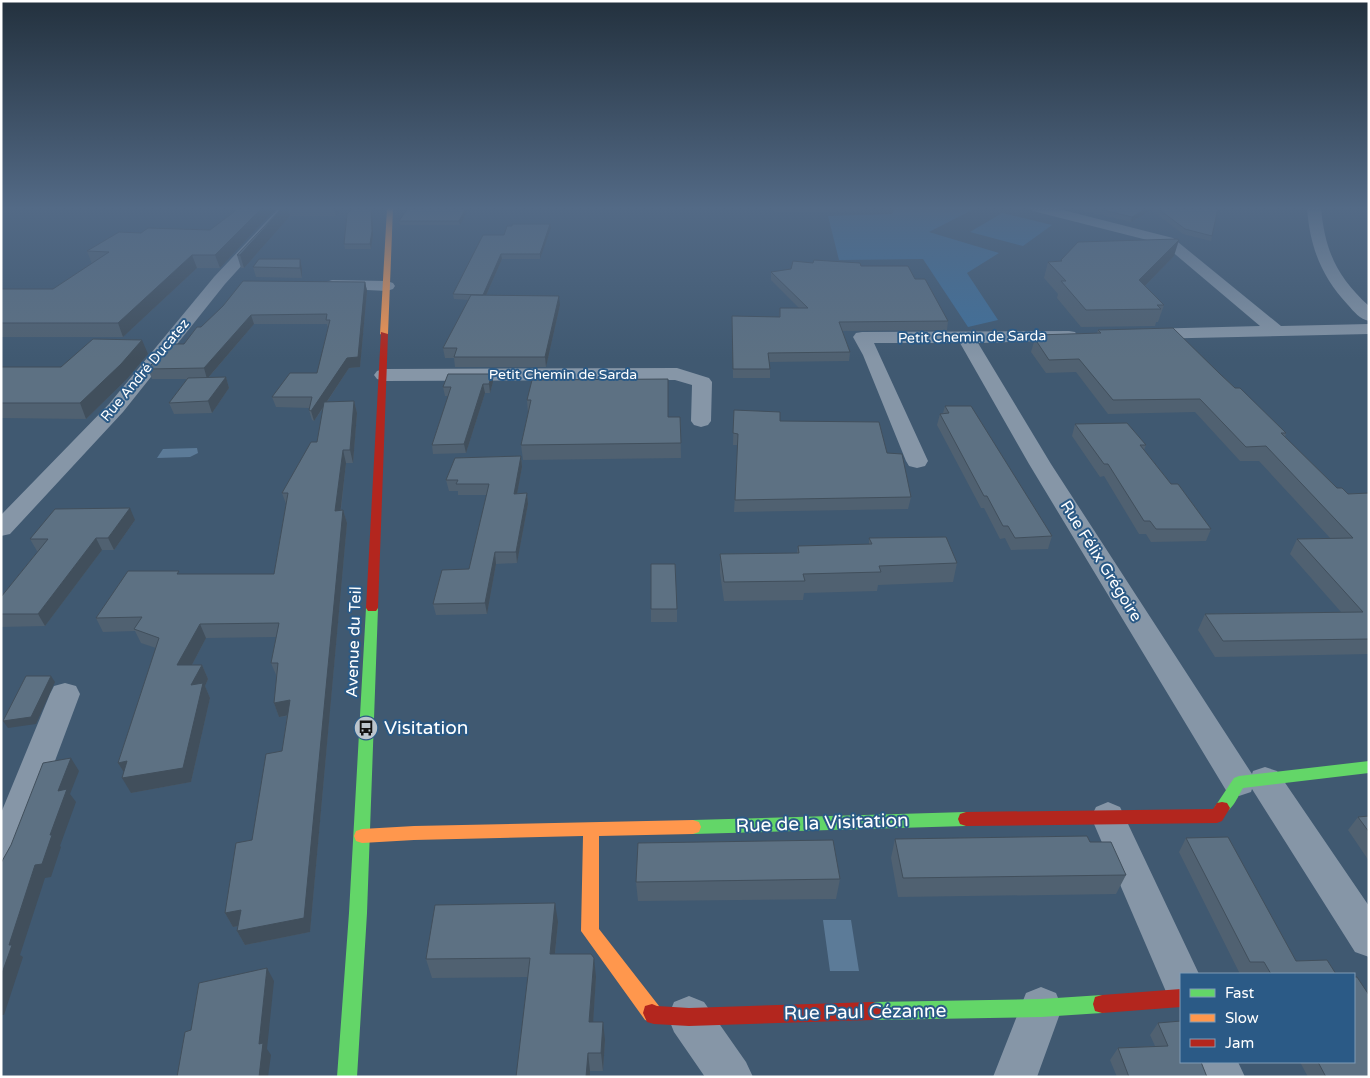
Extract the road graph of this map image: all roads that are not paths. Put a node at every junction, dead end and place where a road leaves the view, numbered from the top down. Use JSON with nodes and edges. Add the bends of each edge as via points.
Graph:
{"nodes":[{"id":1,"x":238,"y":258,"type":"edge"},
{"id":2,"x":388,"y":258,"type":"edge"},
{"id":3,"x":1189,"y":258,"type":"edge"},
{"id":4,"x":1323,"y":258,"type":"edge"},
{"id":5,"x":217,"y":283,"type":"junction"},
{"id":6,"x":235,"y":283,"type":"dead end"},
{"id":7,"x":312,"y":285,"type":"edge"},
{"id":8,"x":387,"y":286,"type":"junction"},
{"id":9,"x":1369,"y":316,"type":"edge"},
{"id":10,"x":1369,"y":329,"type":"edge"},
{"id":11,"x":1278,"y":332,"type":"junction"},
{"id":12,"x":1084,"y":335,"type":"edge"},
{"id":13,"x":1132,"y":335,"type":"edge"},
{"id":14,"x":966,"y":338,"type":"junction"},
{"id":15,"x":384,"y":375,"type":"junction"},
{"id":16,"x":701,"y":421,"type":"dead end"},
{"id":17,"x":917,"y":461,"type":"dead end"},
{"id":18,"x":1,"y":529,"type":"edge"},
{"id":19,"x":64,"y":694,"type":"dead end"},
{"id":20,"x":1369,"y":767,"type":"edge"},
{"id":21,"x":1252,"y":781,"type":"junction"},
{"id":22,"x":1108,"y":818,"type":"junction"},
{"id":23,"x":591,"y":830,"type":"junction"},
{"id":24,"x":362,"y":836,"type":"junction"},
{"id":25,"x":1,"y":857,"type":"edge"},
{"id":26,"x":1369,"y":939,"type":"edge"},
{"id":27,"x":1180,"y":978,"type":"edge"},
{"id":28,"x":1180,"y":998,"type":"edge"},
{"id":29,"x":1041,"y":1008,"type":"junction"},
{"id":30,"x":689,"y":1017,"type":"junction"},
{"id":31,"x":1217,"y":1063,"type":"edge"},
{"id":32,"x":347,"y":1077,"type":"edge"},
{"id":33,"x":731,"y":1077,"type":"edge"},
{"id":34,"x":1014,"y":1077,"type":"edge"},
{"id":35,"x":1223,"y":1077,"type":"edge"}],
"edges":[{"from":1,"to":5,"type":"street","name":"Rue André Ducatez"},
{"from":2,"to":8,"type":"main road","name":"Avenue du Teil"},
{"from":3,"to":11,"type":"street"},
{"from":4,"to":9,"type":"street","via":[[1340,287]]},
{"from":5,"to":6,"type":"street"},
{"from":5,"to":18,"type":"street","name":"Rue André Ducatez","via":[[116,408]]},
{"from":7,"to":8,"type":"street"},
{"from":8,"to":15,"type":"main road","name":"Avenue du Teil"},
{"from":10,"to":11,"type":"street"},
{"from":11,"to":13,"type":"street"},
{"from":12,"to":14,"type":"street","name":"Petit Chemin de Sarda"},
{"from":14,"to":17,"type":"street","name":"Petit Chemin de Sarda","via":[[862,337]]},
{"from":14,"to":21,"type":"street","name":"Rue Félix Grégoire","via":[[1040,464]]},
{"from":15,"to":16,"type":"street","name":"Petit Chemin de Sarda","via":[[677,374],[702,382]]},
{"from":15,"to":24,"type":"main road","name":"Avenue du Teil"},
{"from":19,"to":25,"type":"street"},
{"from":20,"to":21,"type":"main road"},
{"from":21,"to":22,"type":"main road","name":"Rue de la Visitation","via":[[1216,816]]},
{"from":21,"to":26,"type":"street"},
{"from":22,"to":23,"type":"main road","name":"Rue de la Visitation"},
{"from":22,"to":27,"type":"street"},
{"from":23,"to":24,"type":"main road","name":"Rue de la Visitation"},
{"from":23,"to":30,"type":"main road","name":"Rue Paul Cézanne","via":[[590,931],[654,1016]]},
{"from":24,"to":32,"type":"main road","name":"Avenue du Teil"},
{"from":28,"to":29,"type":"main road","name":"Rue Paul Cézanne"},
{"from":29,"to":30,"type":"main road","name":"Rue Paul Cézanne"},
{"from":29,"to":34,"type":"street"},
{"from":30,"to":33,"type":"street"},
{"from":31,"to":35,"type":"street"}]}
